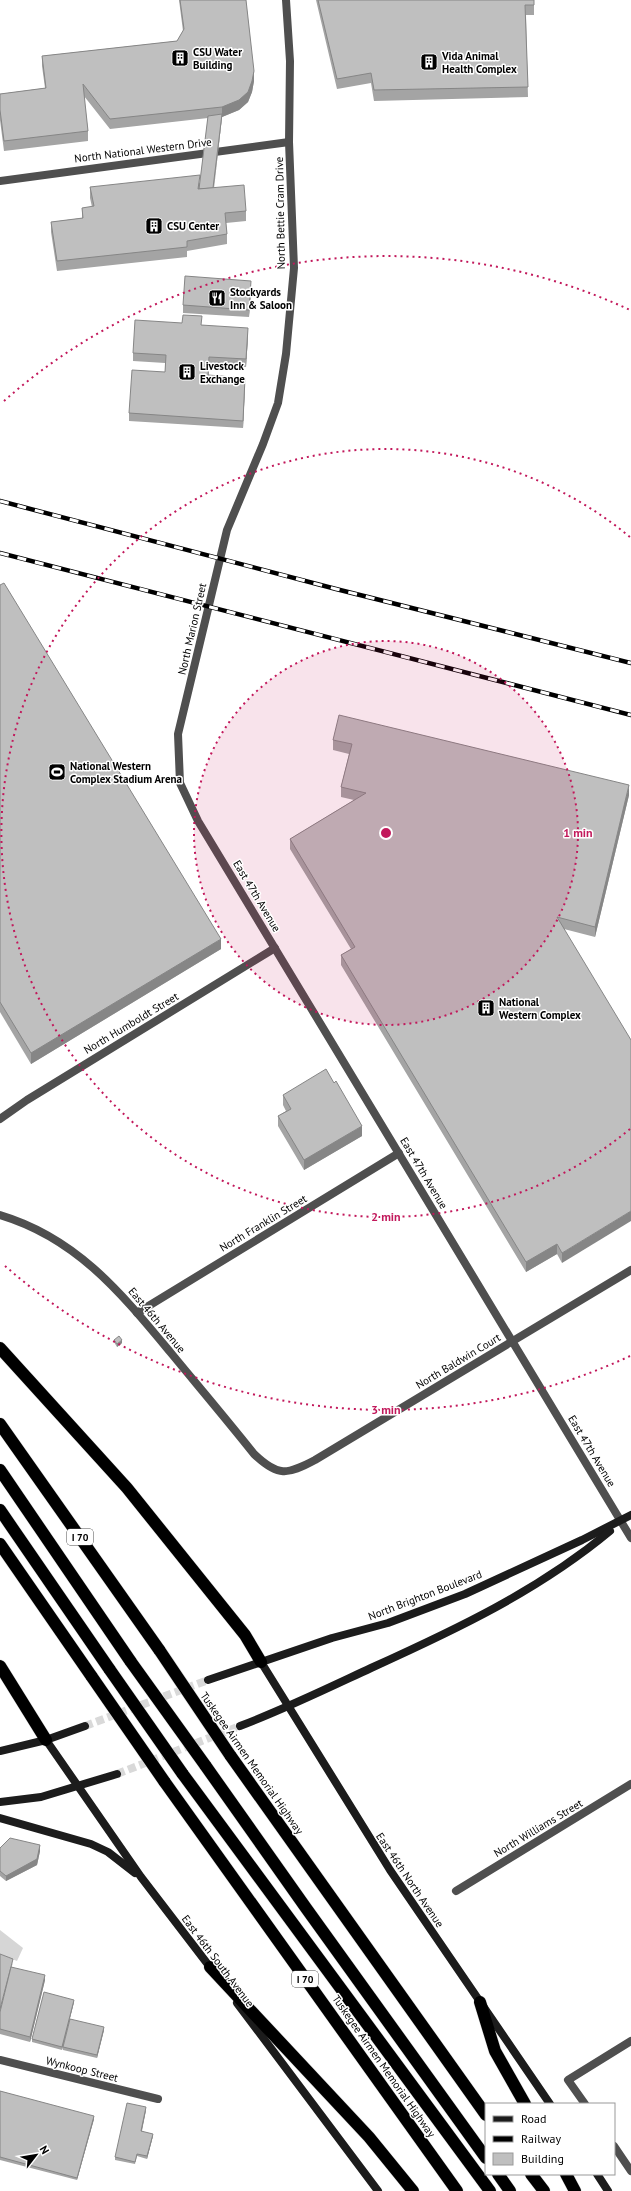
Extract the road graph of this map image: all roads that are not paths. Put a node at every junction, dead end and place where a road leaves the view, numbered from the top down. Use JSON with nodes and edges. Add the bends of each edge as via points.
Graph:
{"nodes":[{"id":1,"x":286,"y":0,"type":"edge"},
{"id":2,"x":290,"y":142,"type":"junction"},
{"id":3,"x":0,"y":181,"type":"edge"},
{"id":4,"x":262,"y":446,"type":"joint"},
{"id":5,"x":198,"y":821,"type":"joint"},
{"id":6,"x":275,"y":948,"type":"junction"},
{"id":7,"x":0,"y":1119,"type":"edge"},
{"id":8,"x":399,"y":1153,"type":"junction"},
{"id":9,"x":0,"y":1215,"type":"edge"},
{"id":10,"x":631,"y":1270,"type":"edge"},
{"id":11,"x":137,"y":1313,"type":"junction"},
{"id":12,"x":512,"y":1342,"type":"junction"},
{"id":13,"x":0,"y":1348,"type":"edge"},
{"id":14,"x":0,"y":1424,"type":"edge"},
{"id":15,"x":0,"y":1470,"type":"edge"},
{"id":16,"x":273,"y":1470,"type":"joint"},
{"id":17,"x":0,"y":1510,"type":"edge"},
{"id":18,"x":631,"y":1515,"type":"edge"},
{"id":19,"x":621,"y":1521,"type":"junction"},
{"id":20,"x":631,"y":1538,"type":"edge"},
{"id":21,"x":0,"y":1544,"type":"edge"},
{"id":22,"x":261,"y":1662,"type":"junction"},
{"id":23,"x":0,"y":1666,"type":"edge"},
{"id":24,"x":208,"y":1680,"type":"tunnel mouth"},
{"id":25,"x":287,"y":1706,"type":"junction"},
{"id":26,"x":85,"y":1726,"type":"tunnel mouth"},
{"id":27,"x":240,"y":1726,"type":"tunnel mouth"},
{"id":28,"x":46,"y":1740,"type":"junction"},
{"id":29,"x":0,"y":1751,"type":"edge"},
{"id":30,"x":117,"y":1774,"type":"tunnel mouth"},
{"id":31,"x":631,"y":1784,"type":"edge"},
{"id":32,"x":77,"y":1788,"type":"junction"},
{"id":33,"x":0,"y":1802,"type":"edge"},
{"id":34,"x":0,"y":1818,"type":"edge"},
{"id":35,"x":141,"y":1877,"type":"junction"},
{"id":36,"x":456,"y":1891,"type":"dead end"},
{"id":37,"x":210,"y":1967,"type":"junction"},
{"id":38,"x":480,"y":2002,"type":"junction"},
{"id":39,"x":631,"y":2041,"type":"edge"},
{"id":40,"x":0,"y":2060,"type":"edge"},
{"id":41,"x":158,"y":2099,"type":"dead end"},
{"id":42,"x":524,"y":2103,"type":"edge"},
{"id":43,"x":549,"y":2103,"type":"edge"},
{"id":44,"x":584,"y":2103,"type":"edge"},
{"id":45,"x":485,"y":2114,"type":"edge"},
{"id":46,"x":615,"y":2147,"type":"edge"},
{"id":47,"x":485,"y":2157,"type":"edge"},
{"id":48,"x":631,"y":2171,"type":"edge"},
{"id":49,"x":499,"y":2175,"type":"edge"},
{"id":50,"x":532,"y":2175,"type":"edge"},
{"id":51,"x":567,"y":2175,"type":"edge"},
{"id":52,"x":597,"y":2175,"type":"edge"},
{"id":53,"x":446,"y":2177,"type":"junction"},
{"id":54,"x":378,"y":2191,"type":"edge"},
{"id":55,"x":413,"y":2191,"type":"edge"},
{"id":56,"x":457,"y":2191,"type":"edge"},
{"id":57,"x":464,"y":2191,"type":"edge"},
{"id":58,"x":490,"y":2191,"type":"edge"},
{"id":59,"x":510,"y":2191,"type":"edge"},
{"id":60,"x":544,"y":2191,"type":"edge"},
{"id":61,"x":576,"y":2191,"type":"edge"},
{"id":62,"x":608,"y":2191,"type":"edge"}],
"edges":[{"from":1,"to":2,"type":"street","name":"North Bettie Cram Drive","via":[[290,61]]},
{"from":2,"to":3,"type":"street","name":"North National Western Drive"},
{"from":2,"to":4,"type":"street","name":"North Bettie Cram Drive","via":[[294,268],[286,354],[278,403]]},
{"from":4,"to":5,"type":"street","name":"North Marion Street","via":[[227,530],[178,734],[180,783]]},
{"from":5,"to":6,"type":"street","name":"East 47th Avenue"},
{"from":6,"to":7,"type":"street","name":"North Humboldt Street"},
{"from":6,"to":8,"type":"street","name":"East 47th Avenue"},
{"from":8,"to":11,"type":"street","name":"North Franklin Street"},
{"from":8,"to":12,"type":"street","name":"East 47th Avenue"},
{"from":9,"to":11,"type":"street","name":"East 46th Avenue","via":[[34,1227],[74,1251],[110,1282]]},
{"from":10,"to":12,"type":"street","name":"North Baldwin Court"},
{"from":11,"to":16,"type":"street","name":"East 46th Avenue","via":[[254,1454]]},
{"from":12,"to":16,"type":"street","name":"North Baldwin Court","via":[[296,1470]]},
{"from":12,"to":19,"type":"street","name":"East 47th Avenue"},
{"from":13,"to":22,"type":"highway","via":[[127,1488],[244,1634]]},
{"from":14,"to":45,"type":"highway","name":"Tuskegee Airmen Memorial Highway","number":"I 70","bridge":true,"via":[[230,1755]]},
{"from":15,"to":47,"type":"highway","bridge":true,"via":[[131,1662]]},
{"from":17,"to":58,"type":"highway","bridge":true,"via":[[182,1773]]},
{"from":18,"to":19,"type":"main road","name":"North Brighton Boulevard"},
{"from":19,"to":20,"type":"street","name":"East 47th Avenue"},
{"from":19,"to":22,"type":"main road","name":"North Brighton Boulevard","via":[[465,1594],[388,1622]]},
{"from":19,"to":25,"type":"main road","name":"North Brighton Boulevard","via":[[572,1562],[494,1609]]},
{"from":21,"to":53,"type":"highway","name":"Tuskegee Airmen Memorial Highway","number":"I 70","bridge":true,"via":[[164,1781]]},
{"from":22,"to":24,"type":"main road","name":"North Brighton Boulevard"},
{"from":22,"to":25,"type":"main road","name":"East 46th North Avenue"},
{"from":23,"to":28,"type":"highway"},
{"from":25,"to":27,"type":"main road","name":"North Brighton Boulevard"},
{"from":25,"to":38,"type":"main road","name":"East 46th North Avenue","via":[[390,1870]]},
{"from":26,"to":28,"type":"main road"},
{"from":28,"to":29,"type":"main road"},
{"from":28,"to":32,"type":"main road","name":"East 46th South Avenue"},
{"from":30,"to":32,"type":"main road"},
{"from":31,"to":36,"type":"street","name":"North Williams Street"},
{"from":32,"to":33,"type":"main road","via":[[41,1797]]},
{"from":32,"to":35,"type":"main road","name":"East 46th South Avenue"},
{"from":34,"to":35,"type":"main road","via":[[90,1844],[108,1852]]},
{"from":35,"to":37,"type":"main road","name":"East 46th South Avenue"},
{"from":37,"to":54,"type":"main road","name":"East 46th South Avenue"},
{"from":37,"to":55,"type":"highway","via":[[369,2137]]},
{"from":38,"to":42,"type":"highway","via":[[495,2051]]},
{"from":38,"to":43,"type":"main road","name":"East 46th North Avenue"},
{"from":39,"to":44,"type":"street","via":[[568,2080]]},
{"from":40,"to":41,"type":"street","name":"Wynkoop Street"},
{"from":46,"to":48,"type":"street"},
{"from":49,"to":59,"type":"highway"},
{"from":50,"to":60,"type":"highway"},
{"from":51,"to":61,"type":"highway"},
{"from":52,"to":62,"type":"main road"},
{"from":53,"to":56,"type":"highway","name":"Tuskegee Airmen Memorial Highway","number":"I 70"},
{"from":53,"to":57,"type":"highway"}]}
